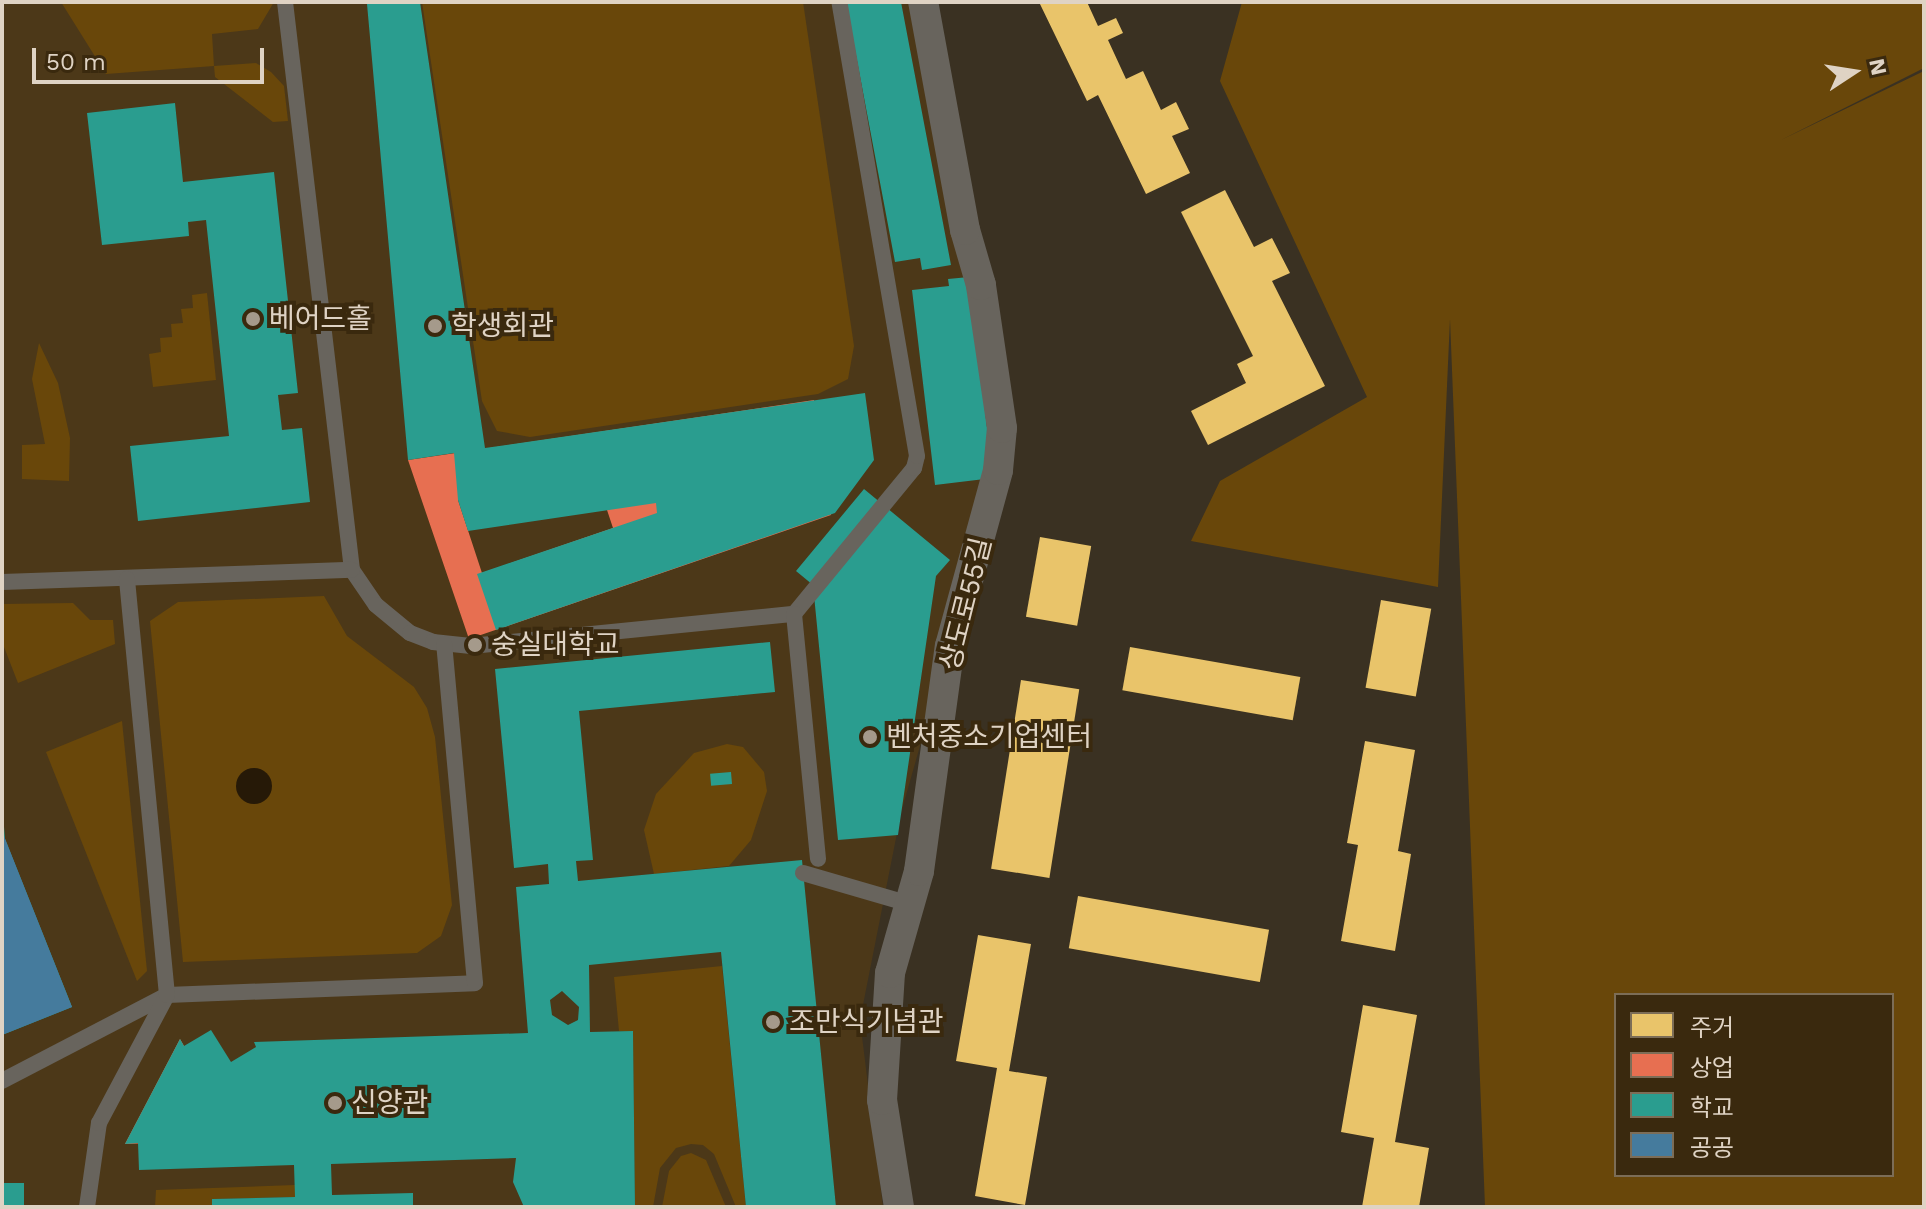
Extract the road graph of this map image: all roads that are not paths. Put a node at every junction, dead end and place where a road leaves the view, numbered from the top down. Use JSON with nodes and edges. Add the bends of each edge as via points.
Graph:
{"nodes":[{"id":1,"x":285,"y":2,"type":"edge"},
{"id":2,"x":839,"y":2,"type":"edge"},
{"id":3,"x":923,"y":2,"type":"edge"},
{"id":4,"x":352,"y":570,"type":"junction"},
{"id":5,"x":127,"y":579,"type":"junction"},
{"id":6,"x":2,"y":582,"type":"edge"},
{"id":7,"x":794,"y":614,"type":"junction"},
{"id":8,"x":444,"y":644,"type":"junction"},
{"id":9,"x":818,"y":859,"type":"dead end"},
{"id":10,"x":803,"y":873,"type":"dead end"},
{"id":11,"x":910,"y":904,"type":"junction"},
{"id":12,"x":167,"y":995,"type":"junction"},
{"id":13,"x":2,"y":1081,"type":"edge"},
{"id":14,"x":87,"y":1207,"type":"edge"},
{"id":15,"x":899,"y":1207,"type":"edge"}],
"edges":[{"from":1,"to":4,"type":"lane"},
{"from":2,"to":7,"type":"lane","via":[[917,456],[914,468]]},
{"from":3,"to":11,"type":"street","name":"상도로55길","via":[[965,230],[981,285],[1002,428],[995,484],[950,646],[929,820]]},
{"from":4,"to":5,"type":"lane"},
{"from":4,"to":8,"type":"lane","via":[[391,620],[410,633]]},
{"from":5,"to":6,"type":"lane"},
{"from":5,"to":12,"type":"lane"},
{"from":7,"to":8,"type":"lane","via":[[471,646]]},
{"from":7,"to":9,"type":"lane"},
{"from":8,"to":12,"type":"lane","via":[[475,983]]},
{"from":10,"to":11,"type":"lane"},
{"from":11,"to":15,"type":"street","name":"상도로55길","via":[[890,973],[884,1029],[882,1100]]},
{"from":12,"to":13,"type":"lane"},
{"from":12,"to":14,"type":"lane","via":[[99,1123]]}]}
